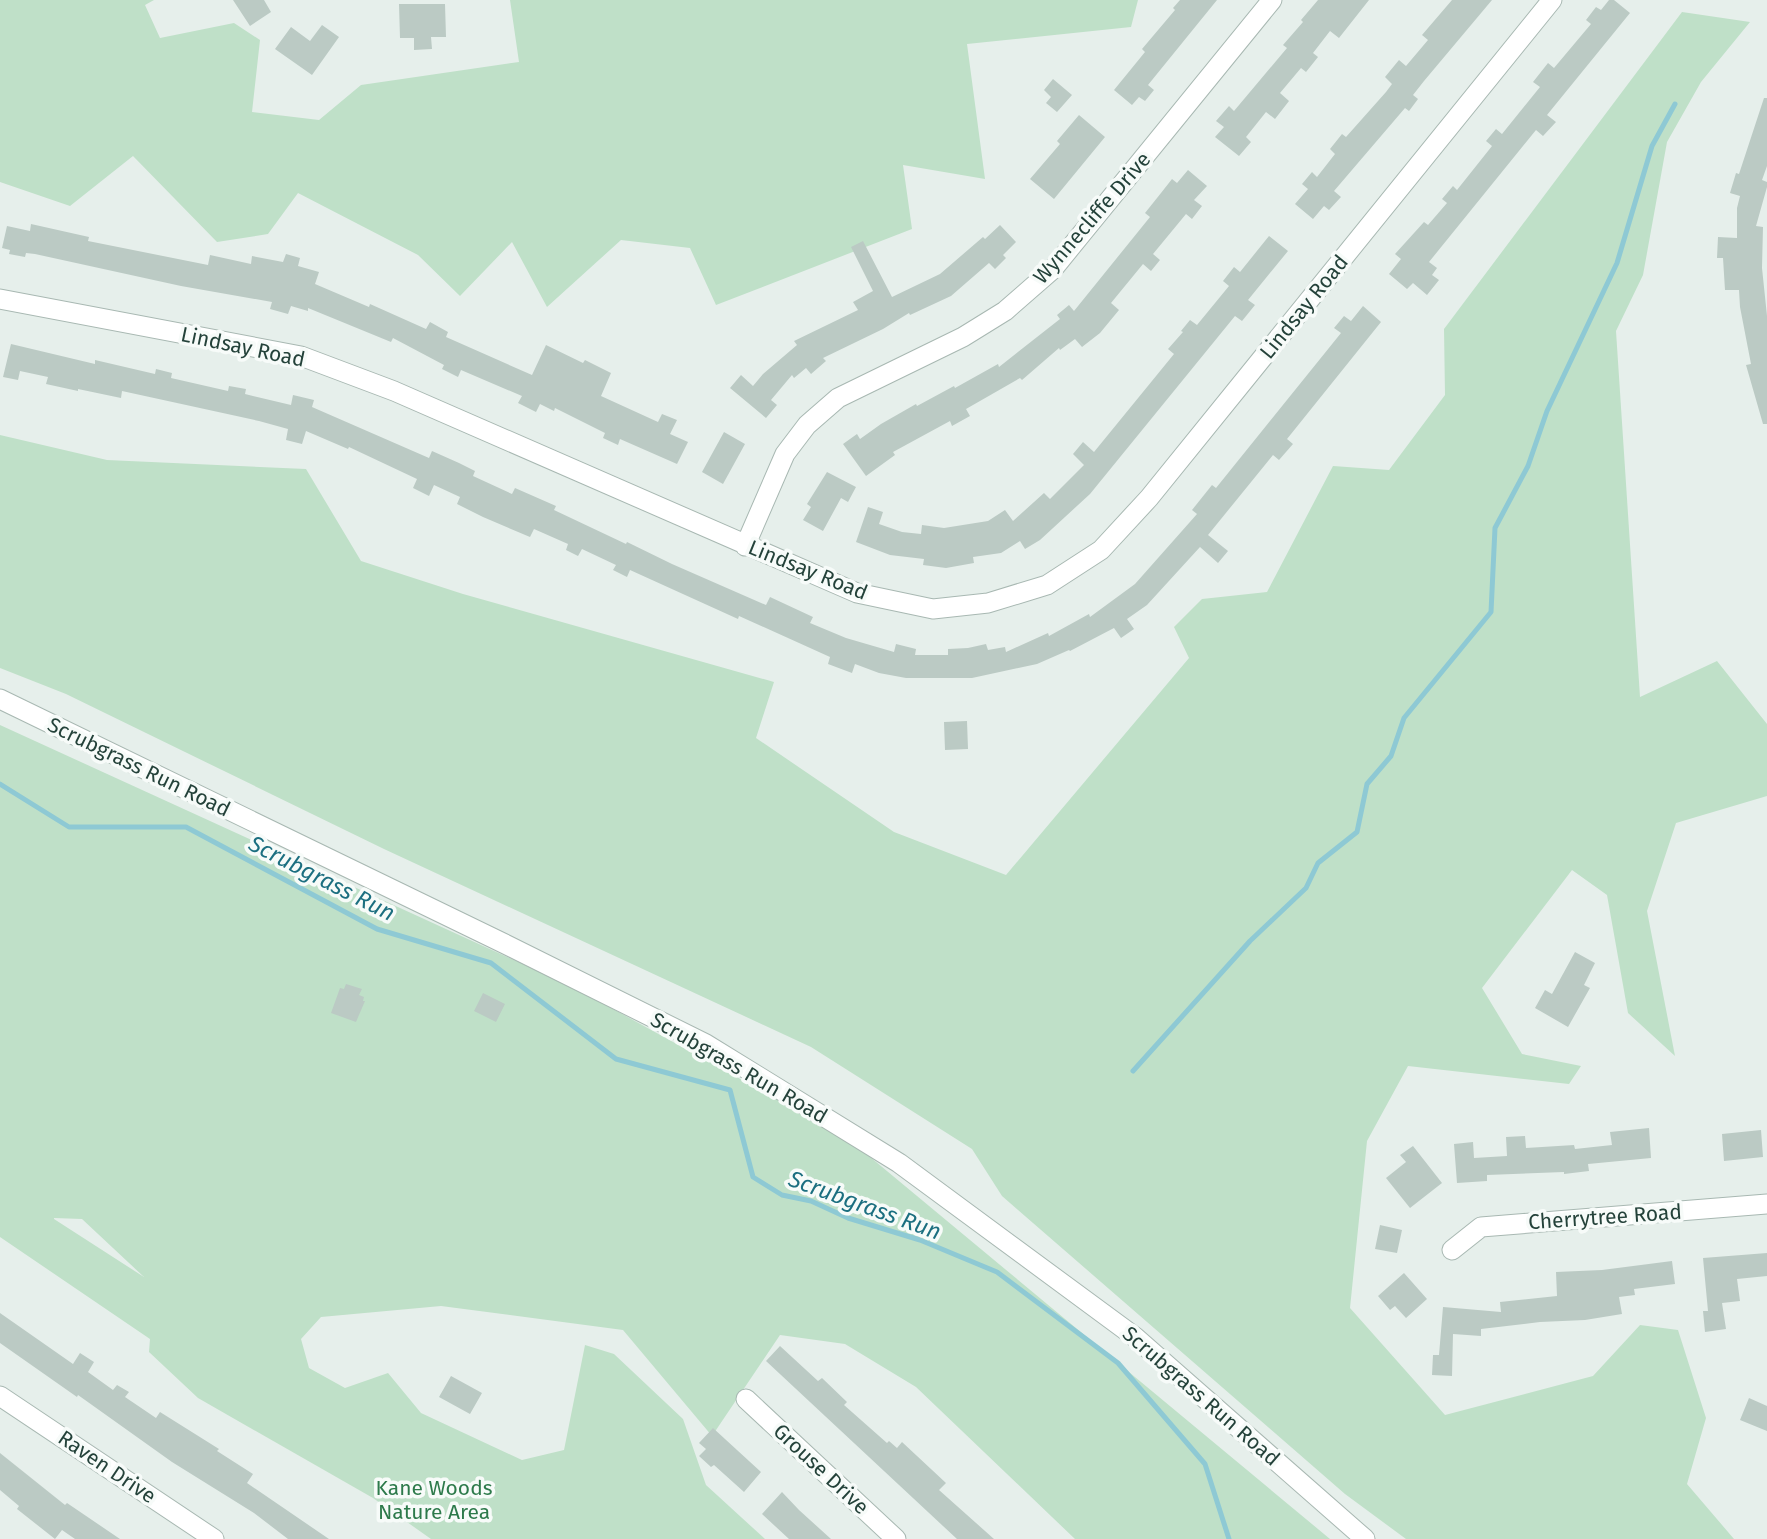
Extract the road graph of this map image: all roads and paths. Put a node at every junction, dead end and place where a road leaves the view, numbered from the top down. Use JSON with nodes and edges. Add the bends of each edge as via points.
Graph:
{"nodes":[{"id":1,"x":1272,"y":0,"type":"edge"},
{"id":2,"x":1552,"y":0,"type":"edge"},
{"id":3,"x":0,"y":299,"type":"edge"},
{"id":4,"x":745,"y":546,"type":"junction"},
{"id":5,"x":0,"y":699,"type":"edge"},
{"id":6,"x":1767,"y":1204,"type":"edge"},
{"id":7,"x":1452,"y":1250,"type":"dead end"},
{"id":8,"x":0,"y":1396,"type":"edge"},
{"id":9,"x":746,"y":1399,"type":"dead end"},
{"id":10,"x":214,"y":1539,"type":"edge"},
{"id":11,"x":896,"y":1539,"type":"edge"},
{"id":12,"x":1365,"y":1539,"type":"edge"}],
"edges":[{"from":1,"to":4,"type":"street","name":"Wynnecliffe Drive","via":[[1053,269],[1005,311],[838,398],[807,425],[785,454]]},
{"from":2,"to":4,"type":"street","name":"Lindsay Road","via":[[1149,498],[1101,550],[1047,585],[988,603],[933,609],[857,593]]},
{"from":3,"to":4,"type":"street","name":"Lindsay Road","via":[[301,356],[394,391]]},
{"from":5,"to":12,"type":"street","name":"Scrubgrass Run Road","via":[[706,1044],[899,1163],[1135,1337]]},
{"from":6,"to":7,"type":"street","name":"Cherrytree Road","via":[[1481,1227]]},
{"from":8,"to":10,"type":"street","name":"Raven Drive"},
{"from":9,"to":11,"type":"street","name":"Grouse Drive"}]}
